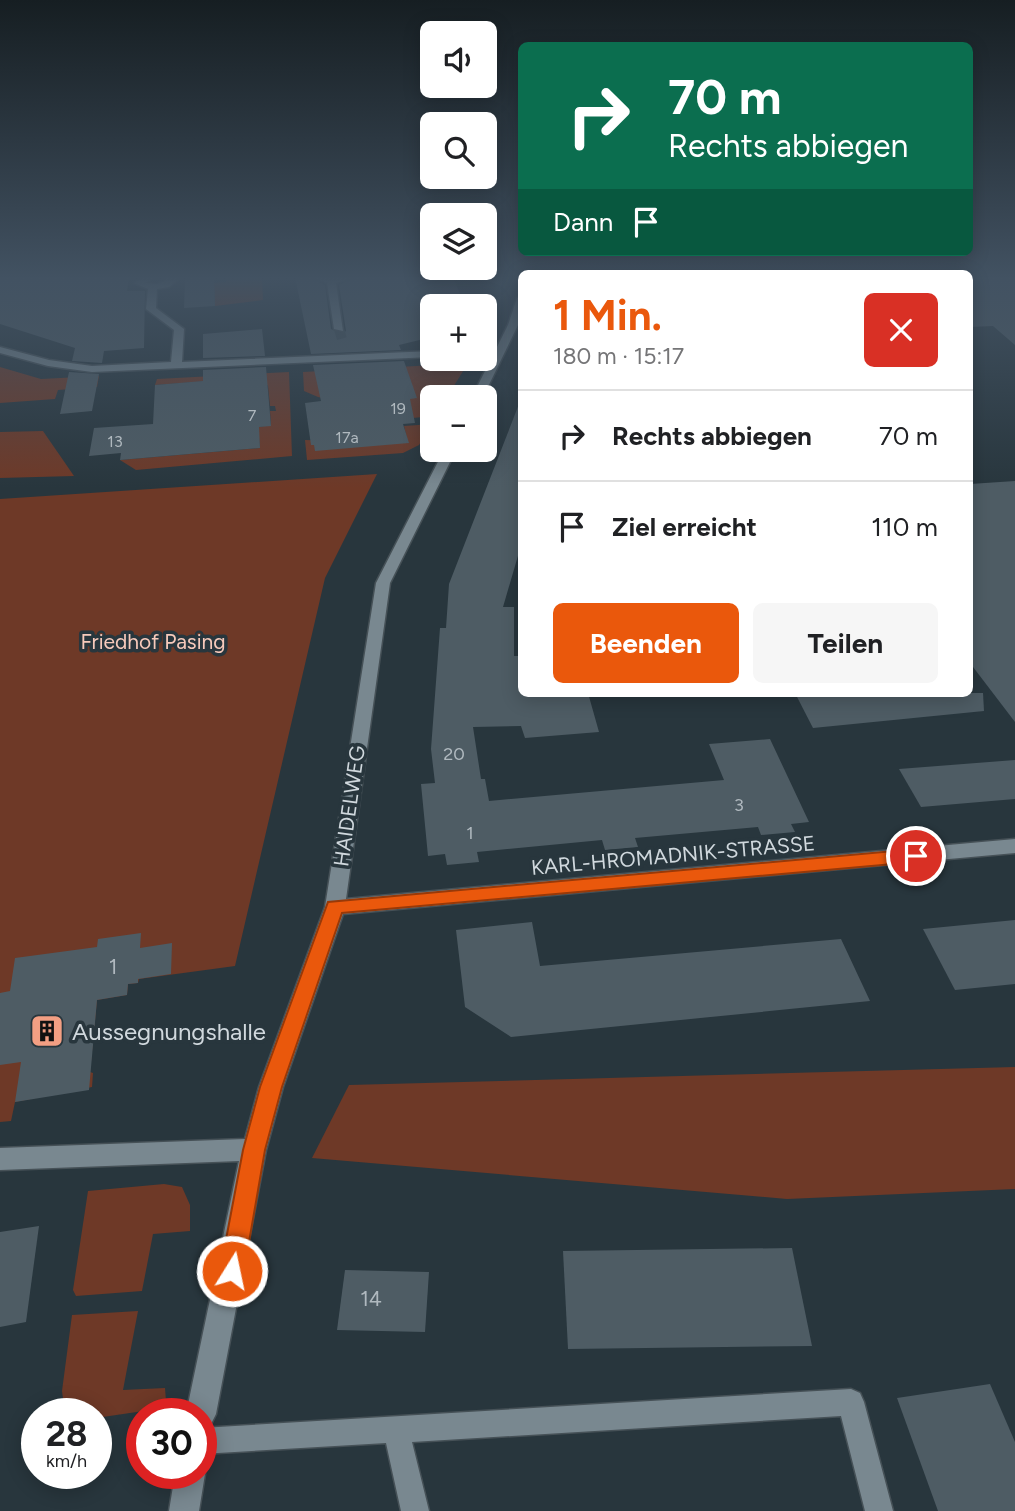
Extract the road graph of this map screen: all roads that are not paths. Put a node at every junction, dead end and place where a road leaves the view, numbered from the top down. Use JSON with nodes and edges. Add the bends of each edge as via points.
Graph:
{"nodes":[{"id":1,"x":177,"y":348,"type":"edge"},
{"id":2,"x":501,"y":348,"type":"edge"},
{"id":3,"x":0,"y":350,"type":"edge"},
{"id":4,"x":500,"y":351,"type":"joint"},
{"id":5,"x":420,"y":354,"type":"edge"},
{"id":6,"x":176,"y":366,"type":"junction"},
{"id":7,"x":483,"y":385,"type":"edge"},
{"id":8,"x":444,"y":462,"type":"edge"},
{"id":9,"x":1015,"y":846,"type":"edge"},
{"id":10,"x":335,"y":907,"type":"junction"},
{"id":11,"x":254,"y":1150,"type":"junction"},
{"id":12,"x":0,"y":1159,"type":"edge"},
{"id":13,"x":204,"y":1398,"type":"edge"},
{"id":14,"x":396,"y":1431,"type":"junction"},
{"id":15,"x":217,"y":1440,"type":"edge"},
{"id":16,"x":188,"y":1489,"type":"edge"},
{"id":17,"x":184,"y":1511,"type":"edge"},
{"id":18,"x":415,"y":1511,"type":"edge"},
{"id":19,"x":879,"y":1511,"type":"edge"}],
"edges":[{"from":1,"to":6,"type":"street"},
{"from":2,"to":4,"type":"street"},
{"from":3,"to":6,"type":"street","via":[[68,367]]},
{"from":4,"to":7,"type":"street"},
{"from":5,"to":6,"type":"street","via":[[346,353]]},
{"from":8,"to":10,"type":"street","name":"HAIDELWEG","via":[[383,583]]},
{"from":9,"to":10,"type":"street","name":"KARL-HROMADNIK-STRASSE"},
{"from":10,"to":11,"type":"street","name":"HAIDELWEG","via":[[271,1087]]},
{"from":11,"to":12,"type":"street"},
{"from":11,"to":13,"type":"street","name":"HAIDELWEG"},
{"from":14,"to":15,"type":"lane"},
{"from":14,"to":18,"type":"lane"},
{"from":14,"to":19,"type":"lane","via":[[851,1402]]},
{"from":16,"to":17,"type":"street"}]}
